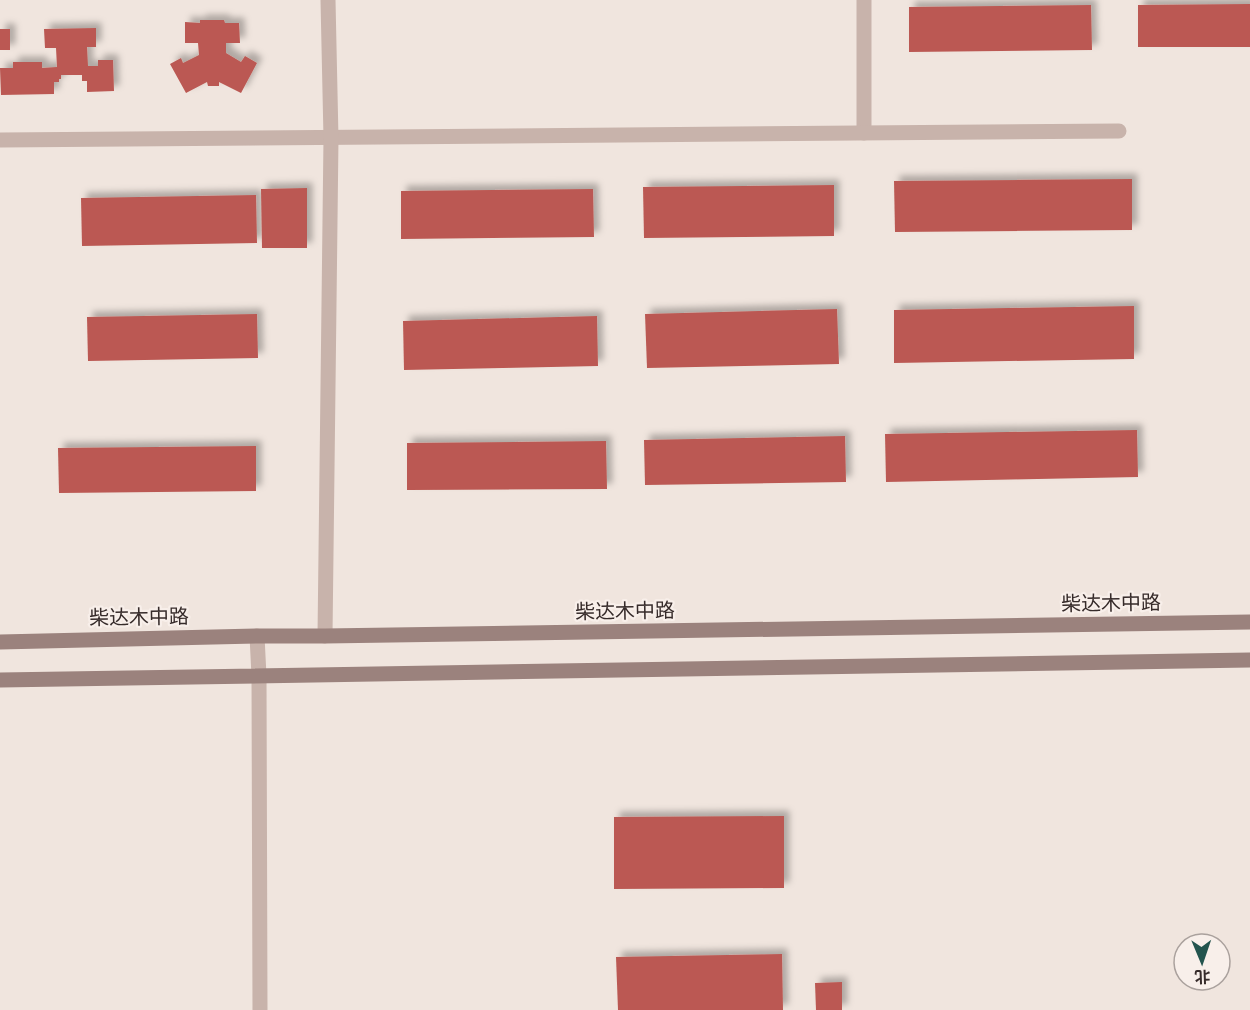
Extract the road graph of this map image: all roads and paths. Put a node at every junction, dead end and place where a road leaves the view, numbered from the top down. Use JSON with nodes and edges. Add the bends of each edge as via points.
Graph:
{"nodes":[{"id":1,"x":328,"y":0,"type":"edge"},
{"id":2,"x":864,"y":0,"type":"edge"},
{"id":3,"x":1119,"y":130,"type":"dead end"},
{"id":4,"x":864,"y":133,"type":"junction"},
{"id":5,"x":332,"y":138,"type":"junction"},
{"id":6,"x":0,"y":140,"type":"edge"},
{"id":7,"x":1250,"y":622,"type":"edge"},
{"id":8,"x":257,"y":636,"type":"junction"},
{"id":9,"x":325,"y":636,"type":"junction"},
{"id":10,"x":0,"y":642,"type":"edge"},
{"id":11,"x":1250,"y":660,"type":"edge"},
{"id":12,"x":259,"y":676,"type":"junction"},
{"id":13,"x":0,"y":680,"type":"edge"},
{"id":14,"x":260,"y":1010,"type":"edge"}],
"edges":[{"from":1,"to":5,"type":"street"},
{"from":2,"to":4,"type":"street"},
{"from":3,"to":4,"type":"street"},
{"from":4,"to":5,"type":"street"},
{"from":5,"to":6,"type":"street"},
{"from":5,"to":9,"type":"street"},
{"from":7,"to":9,"type":"main road","name":"柴达木中路"},
{"from":8,"to":9,"type":"main road","name":"柴达木中路"},
{"from":8,"to":10,"type":"main road","name":"柴达木中路"},
{"from":8,"to":12,"type":"street"},
{"from":11,"to":12,"type":"main road"},
{"from":12,"to":13,"type":"main road"},
{"from":12,"to":14,"type":"street"}]}
